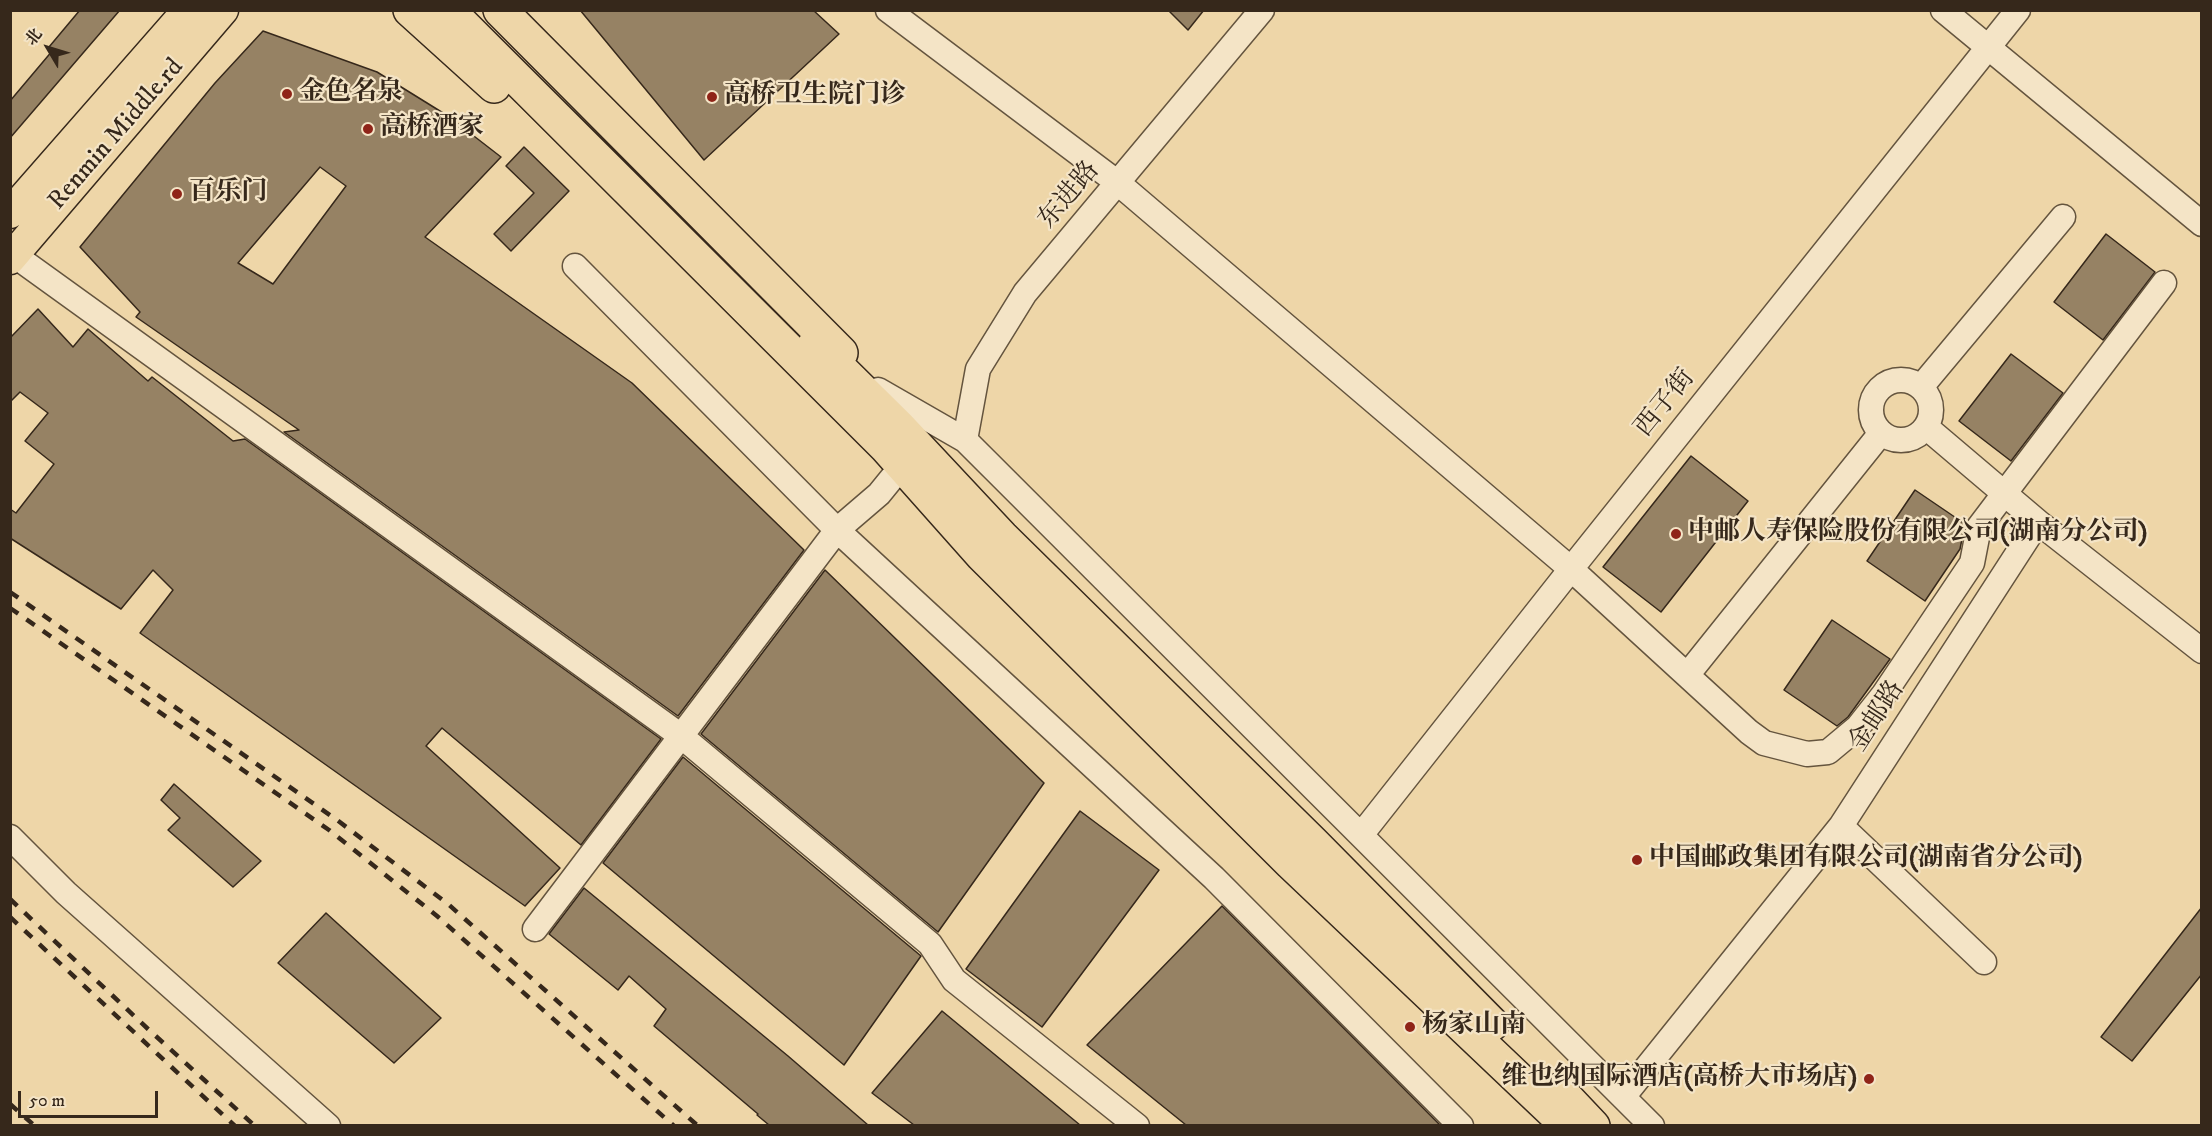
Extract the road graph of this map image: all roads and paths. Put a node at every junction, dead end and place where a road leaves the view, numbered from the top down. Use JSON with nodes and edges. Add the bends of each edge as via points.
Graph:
{"nodes":[{"id":1,"x":188,"y":10,"type":"edge"},
{"id":2,"x":224,"y":10,"type":"edge"},
{"id":3,"x":410,"y":10,"type":"edge"},
{"id":4,"x":448,"y":10,"type":"edge"},
{"id":5,"x":476,"y":10,"type":"edge"},
{"id":6,"x":500,"y":10,"type":"edge"},
{"id":7,"x":888,"y":10,"type":"edge"},
{"id":8,"x":1262,"y":10,"type":"edge"},
{"id":9,"x":1943,"y":10,"type":"edge"},
{"id":10,"x":2018,"y":10,"type":"edge"},
{"id":11,"x":1988,"y":48,"type":"junction"},
{"id":12,"x":1118,"y":183,"type":"junction"},
{"id":13,"x":10,"y":213,"type":"edge"},
{"id":14,"x":2063,"y":217,"type":"dead end"},
{"id":15,"x":2202,"y":224,"type":"edge"},
{"id":16,"x":12,"y":257,"type":"edge"},
{"id":17,"x":575,"y":266,"type":"dead end"},
{"id":18,"x":2164,"y":283,"type":"dead end"},
{"id":19,"x":1921,"y":387,"type":"junction"},
{"id":20,"x":878,"y":390,"type":"junction"},
{"id":21,"x":1926,"y":428,"type":"junction"},
{"id":22,"x":1881,"y":433,"type":"junction"},
{"id":23,"x":965,"y":440,"type":"junction"},
{"id":24,"x":893,"y":451,"type":"junction"},
{"id":25,"x":2005,"y":494,"type":"junction"},
{"id":26,"x":2038,"y":522,"type":"junction"},
{"id":27,"x":837,"y":530,"type":"junction"},
{"id":28,"x":992,"y":546,"type":"junction"},
{"id":29,"x":1571,"y":569,"type":"junction"},
{"id":30,"x":2202,"y":651,"type":"edge"},
{"id":31,"x":1688,"y":674,"type":"junction"},
{"id":32,"x":681,"y":736,"type":"junction"},
{"id":33,"x":1841,"y":826,"type":"junction"},
{"id":34,"x":1361,"y":835,"type":"junction"},
{"id":35,"x":10,"y":837,"type":"edge"},
{"id":36,"x":535,"y":929,"type":"dead end"},
{"id":37,"x":1984,"y":962,"type":"dead end"},
{"id":38,"x":1623,"y":1097,"type":"junction"},
{"id":39,"x":328,"y":1125,"type":"edge"},
{"id":40,"x":1137,"y":1125,"type":"edge"},
{"id":41,"x":1461,"y":1125,"type":"edge"},
{"id":42,"x":1568,"y":1125,"type":"edge"},
{"id":43,"x":1593,"y":1125,"type":"edge"},
{"id":44,"x":1652,"y":1125,"type":"edge"}],
"edges":[{"from":1,"to":13,"type":"main road","name":"Renmin Middle.rd"},
{"from":2,"to":16,"type":"main road","name":"Renmin Middle.rd"},
{"from":3,"to":24,"type":"highway","via":[[493,84],[868,459]]},
{"from":4,"to":24,"type":"highway"},
{"from":5,"to":24,"type":"highway"},
{"from":6,"to":20,"type":"highway"},
{"from":7,"to":12,"type":"street"},
{"from":8,"to":12,"type":"street","name":"东进路"},
{"from":9,"to":11,"type":"street"},
{"from":10,"to":11,"type":"street","name":"西子街"},
{"from":11,"to":15,"type":"street"},
{"from":11,"to":29,"type":"street","name":"西子街"},
{"from":12,"to":23,"type":"street","name":"东进路","via":[[1025,293],[978,369]]},
{"from":12,"to":29,"type":"street"},
{"from":14,"to":19,"type":"street"},
{"from":16,"to":32,"type":"street"},
{"from":17,"to":27,"type":"street"},
{"from":18,"to":25,"type":"street"},
{"from":19,"to":21,"type":"street","via":[[1930,402]]},
{"from":19,"to":22,"type":"street","via":[[1904,379],[1878,390],[1871,407],[1875,426]]},
{"from":20,"to":23,"type":"street"},
{"from":20,"to":28,"type":"highway"},
{"from":21,"to":22,"type":"street","via":[[1899,440]]},
{"from":21,"to":25,"type":"street"},
{"from":22,"to":31,"type":"street"},
{"from":23,"to":34,"type":"street"},
{"from":24,"to":27,"type":"street","via":[[879,494]]},
{"from":24,"to":28,"type":"highway"},
{"from":24,"to":28,"type":"highway"},
{"from":25,"to":26,"type":"street"},
{"from":25,"to":31,"type":"street","via":[[1979,527],[1972,563],[1884,694],[1858,727],[1828,752],[1807,754],[1764,743]]},
{"from":26,"to":30,"type":"street"},
{"from":26,"to":33,"type":"street","name":"金邮路"},
{"from":27,"to":32,"type":"street"},
{"from":27,"to":41,"type":"street","via":[[1214,878]]},
{"from":28,"to":42,"type":"highway","via":[[1292,863]]},
{"from":28,"to":43,"type":"highway","via":[[1313,843]]},
{"from":29,"to":31,"type":"street"},
{"from":29,"to":34,"type":"street","name":"西子街"},
{"from":32,"to":36,"type":"street"},
{"from":32,"to":40,"type":"street","via":[[930,944],[954,980]]},
{"from":33,"to":37,"type":"street"},
{"from":33,"to":38,"type":"street","name":"金邮路"},
{"from":34,"to":38,"type":"street"},
{"from":35,"to":39,"type":"street","via":[[66,893]]},
{"from":38,"to":44,"type":"street"}]}
